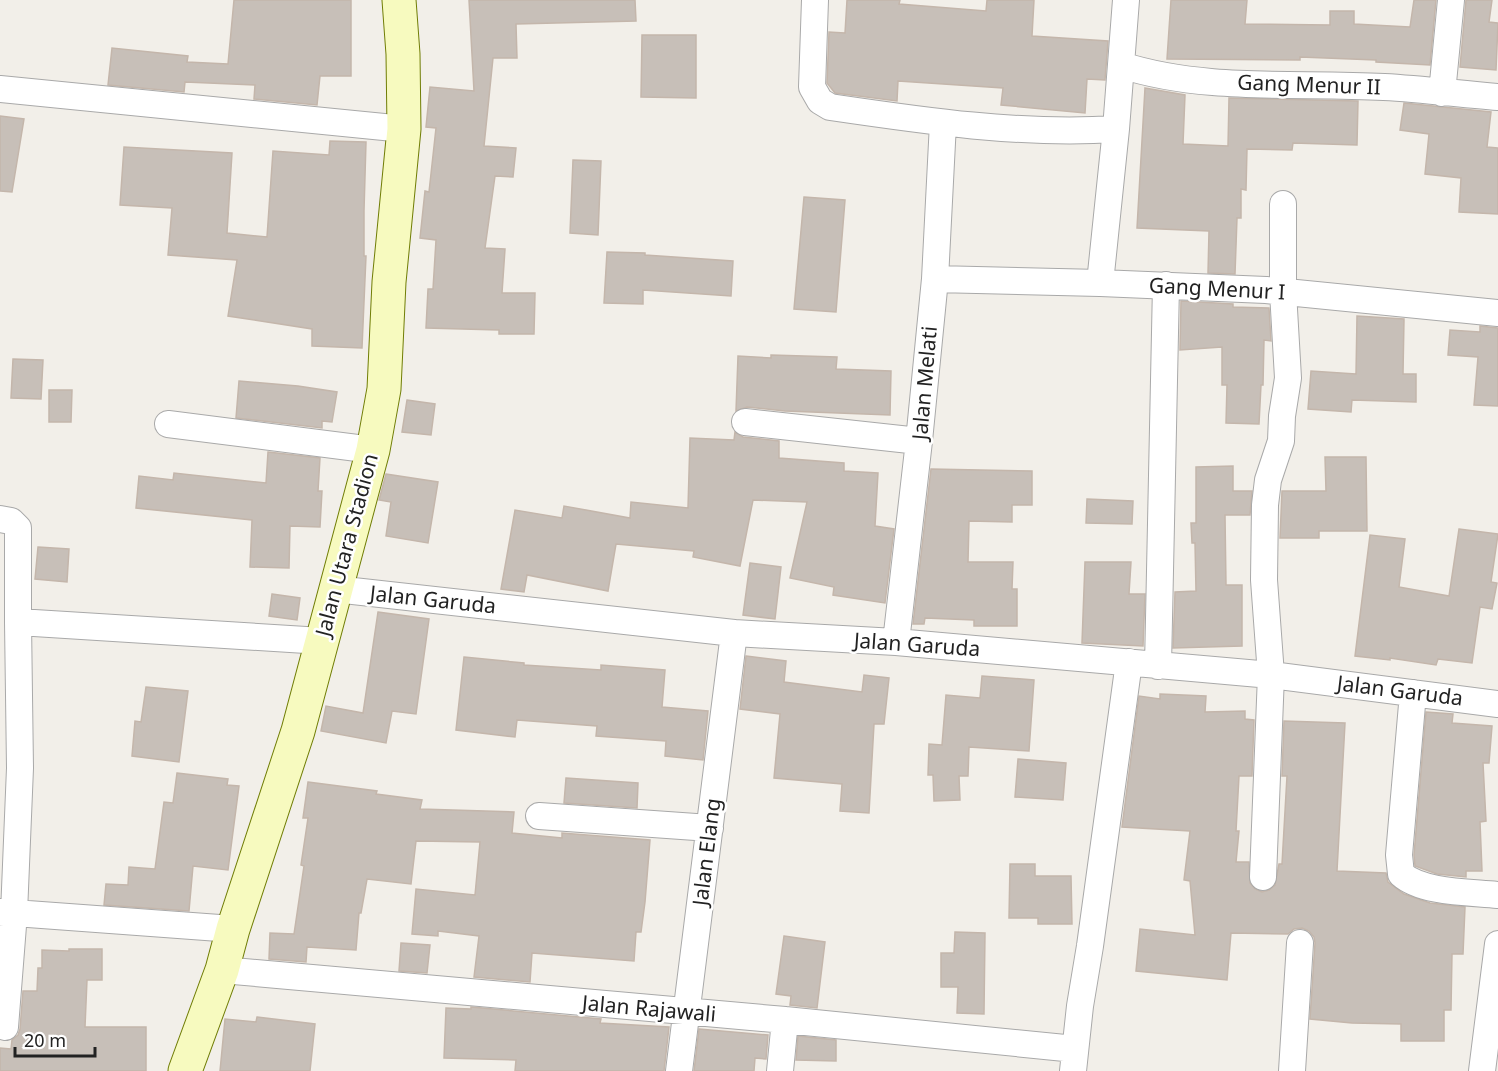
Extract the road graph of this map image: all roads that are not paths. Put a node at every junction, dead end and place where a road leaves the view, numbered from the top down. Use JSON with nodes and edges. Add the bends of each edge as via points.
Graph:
{"nodes":[{"id":1,"x":399,"y":0,"type":"edge"},
{"id":2,"x":815,"y":0,"type":"edge"},
{"id":3,"x":1126,"y":0,"type":"edge"},
{"id":4,"x":1451,"y":0,"type":"edge"},
{"id":5,"x":1121,"y":66,"type":"junction"},
{"id":6,"x":0,"y":89,"type":"edge"},
{"id":7,"x":1442,"y":93,"type":"junction"},
{"id":8,"x":1498,"y":98,"type":"edge"},
{"id":9,"x":943,"y":123,"type":"junction"},
{"id":10,"x":404,"y":129,"type":"junction"},
{"id":11,"x":1116,"y":129,"type":"junction"},
{"id":12,"x":1283,"y":204,"type":"dead end"},
{"id":13,"x":935,"y":279,"type":"junction"},
{"id":14,"x":1100,"y":283,"type":"junction"},
{"id":15,"x":1166,"y":285,"type":"junction"},
{"id":16,"x":1283,"y":292,"type":"junction"},
{"id":17,"x":1498,"y":313,"type":"edge"},
{"id":18,"x":745,"y":422,"type":"dead end"},
{"id":19,"x":168,"y":424,"type":"dead end"},
{"id":20,"x":919,"y":441,"type":"junction"},
{"id":21,"x":373,"y":450,"type":"junction"},
{"id":22,"x":0,"y":519,"type":"edge"},
{"id":23,"x":335,"y":589,"type":"junction"},
{"id":24,"x":18,"y":622,"type":"junction"},
{"id":25,"x":734,"y":633,"type":"junction"},
{"id":26,"x":322,"y":641,"type":"junction"},
{"id":27,"x":896,"y":642,"type":"junction"},
{"id":28,"x":1129,"y":662,"type":"junction"},
{"id":29,"x":1158,"y":666,"type":"junction"},
{"id":30,"x":1271,"y":675,"type":"junction"},
{"id":31,"x":9,"y":682,"type":"edge"},
{"id":32,"x":1413,"y":693,"type":"junction"},
{"id":33,"x":1498,"y":704,"type":"edge"},
{"id":34,"x":538,"y":816,"type":"dead end"},
{"id":35,"x":710,"y":828,"type":"junction"},
{"id":36,"x":1263,"y":877,"type":"dead end"},
{"id":37,"x":1498,"y":895,"type":"edge"},
{"id":38,"x":7,"y":913,"type":"edge"},
{"id":39,"x":233,"y":928,"type":"junction"},
{"id":40,"x":1300,"y":943,"type":"dead end"},
{"id":41,"x":1498,"y":944,"type":"edge"},
{"id":42,"x":222,"y":970,"type":"junction"},
{"id":43,"x":687,"y":1012,"type":"junction"},
{"id":44,"x":784,"y":1020,"type":"junction"},
{"id":45,"x":5,"y":1027,"type":"dead end"},
{"id":46,"x":1074,"y":1060,"type":"edge"},
{"id":47,"x":185,"y":1071,"type":"edge"},
{"id":48,"x":678,"y":1071,"type":"edge"},
{"id":49,"x":780,"y":1071,"type":"edge"},
{"id":50,"x":1292,"y":1071,"type":"edge"},
{"id":51,"x":1482,"y":1071,"type":"edge"},
{"id":52,"x":1498,"y":1071,"type":"edge"}],
"edges":[{"from":1,"to":10,"type":"street","name":"Jalan Utara Stadion"},
{"from":2,"to":9,"type":"street","via":[[812,87],[820,101],[830,107]]},
{"from":3,"to":5,"type":"street"},
{"from":4,"to":7,"type":"street"},
{"from":5,"to":7,"type":"street","name":"Gang Menur II","via":[[1189,80],[1385,87]]},
{"from":5,"to":11,"type":"street"},
{"from":6,"to":10,"type":"street"},
{"from":7,"to":8,"type":"street","name":"Gang Menur II"},
{"from":9,"to":11,"type":"street","via":[[1080,131]]},
{"from":9,"to":13,"type":"street","name":"Jalan Melati"},
{"from":10,"to":21,"type":"street","name":"Jalan Utara Stadion","via":[[389,282],[384,389]]},
{"from":11,"to":14,"type":"street"},
{"from":12,"to":16,"type":"street"},
{"from":13,"to":14,"type":"street","name":"Gang Menur I"},
{"from":13,"to":20,"type":"street","name":"Jalan Melati"},
{"from":14,"to":15,"type":"street","name":"Gang Menur I"},
{"from":15,"to":16,"type":"street","name":"Gang Menur I"},
{"from":15,"to":29,"type":"street"},
{"from":16,"to":17,"type":"street","name":"Gang Menur I"},
{"from":16,"to":30,"type":"street","via":[[1288,378],[1281,441],[1268,480],[1265,505],[1264,589]]},
{"from":18,"to":20,"type":"street"},
{"from":19,"to":21,"type":"street"},
{"from":20,"to":27,"type":"street","name":"Jalan Melati"},
{"from":21,"to":23,"type":"street","name":"Jalan Utara Stadion"},
{"from":22,"to":24,"type":"street","via":[[11,521],[18,528]]},
{"from":23,"to":25,"type":"street","name":"Jalan Garuda"},
{"from":23,"to":26,"type":"street","name":"Jalan Utara Stadion"},
{"from":24,"to":26,"type":"street"},
{"from":24,"to":31,"type":"street"},
{"from":25,"to":27,"type":"street","name":"Jalan Garuda"},
{"from":25,"to":35,"type":"street","name":"Jalan Elang"},
{"from":26,"to":39,"type":"street","name":"Jalan Utara Stadion","via":[[298,731]]},
{"from":27,"to":28,"type":"street","name":"Jalan Garuda"},
{"from":28,"to":29,"type":"street","name":"Jalan Garuda"},
{"from":28,"to":46,"type":"street"},
{"from":29,"to":30,"type":"street","name":"Jalan Garuda"},
{"from":30,"to":32,"type":"street","name":"Jalan Garuda"},
{"from":30,"to":36,"type":"street"},
{"from":31,"to":38,"type":"street","via":[[20,768]]},
{"from":32,"to":33,"type":"street","name":"Jalan Garuda"},
{"from":32,"to":37,"type":"street","via":[[1399,855],[1401,874],[1421,886]]},
{"from":34,"to":35,"type":"street"},
{"from":35,"to":43,"type":"street","name":"Jalan Elang"},
{"from":38,"to":39,"type":"street"},
{"from":38,"to":45,"type":"street"},
{"from":39,"to":42,"type":"street","name":"Jalan Utara Stadion"},
{"from":40,"to":50,"type":"street"},
{"from":41,"to":51,"type":"street"},
{"from":42,"to":43,"type":"street","name":"Jalan Rajawali"},
{"from":42,"to":47,"type":"street","name":"Jalan Utara Stadion"},
{"from":43,"to":44,"type":"street","name":"Jalan Rajawali"},
{"from":43,"to":48,"type":"street","name":"Jalan Elang"},
{"from":44,"to":46,"type":"street","name":"Jalan Rajawali"},
{"from":44,"to":49,"type":"street"},
{"from":51,"to":52,"type":"street"}]}
